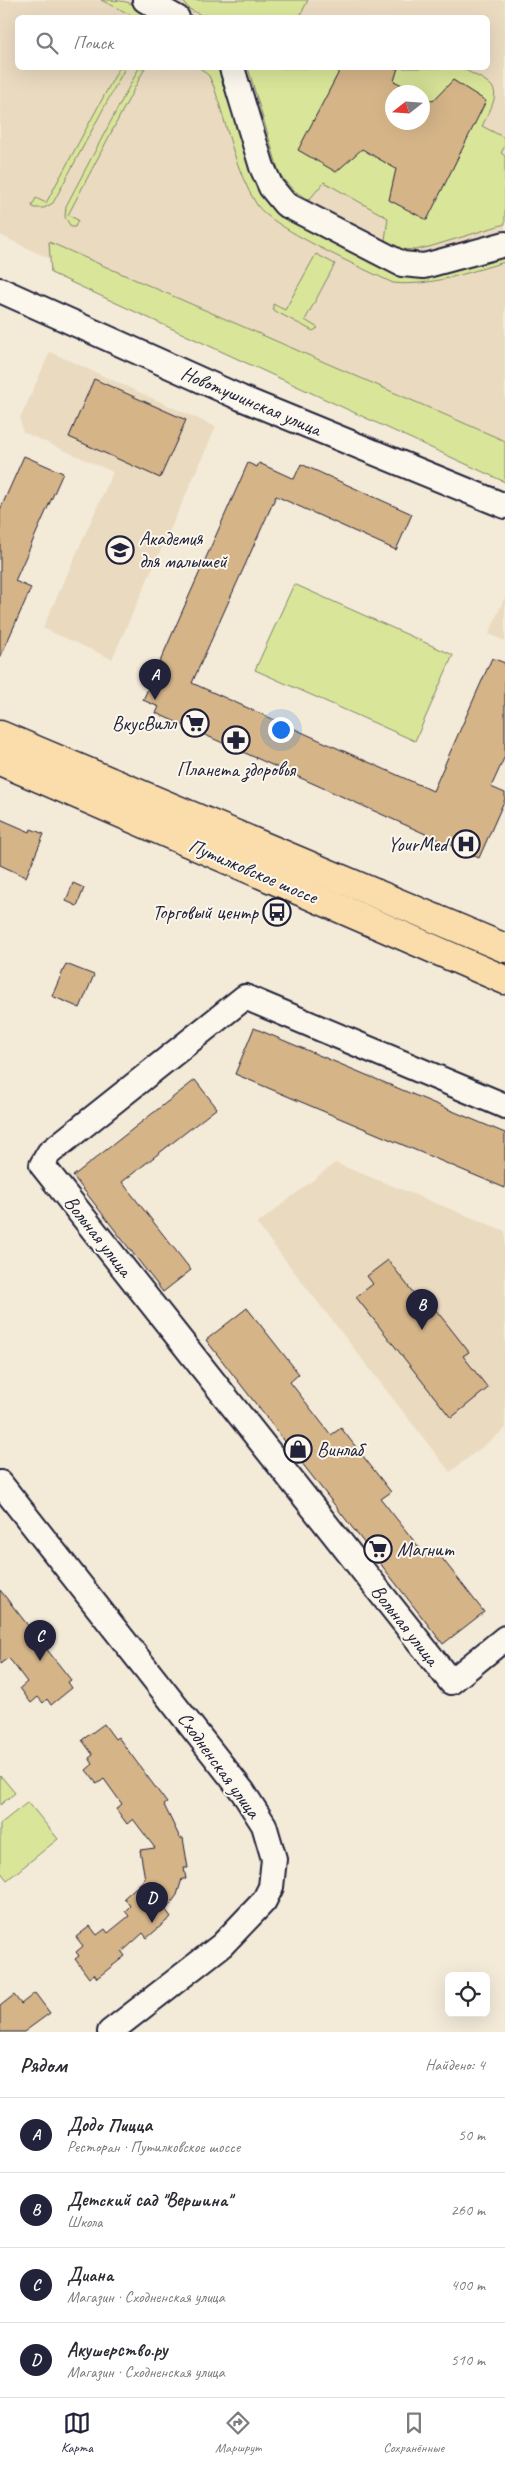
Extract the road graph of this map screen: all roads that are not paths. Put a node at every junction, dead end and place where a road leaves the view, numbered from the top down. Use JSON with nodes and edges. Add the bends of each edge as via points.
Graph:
{"nodes":[{"id":1,"x":145,"y":0,"type":"edge"},
{"id":2,"x":172,"y":15,"type":"edge"},
{"id":3,"x":233,"y":70,"type":"edge"},
{"id":4,"x":505,"y":244,"type":"edge"},
{"id":5,"x":0,"y":290,"type":"edge"},
{"id":6,"x":505,"y":506,"type":"edge"},
{"id":7,"x":0,"y":735,"type":"edge"},
{"id":8,"x":0,"y":761,"type":"edge"},
{"id":9,"x":505,"y":948,"type":"edge"},
{"id":10,"x":505,"y":980,"type":"edge"},
{"id":11,"x":505,"y":1106,"type":"edge"},
{"id":12,"x":0,"y":1483,"type":"edge"},
{"id":13,"x":505,"y":1638,"type":"edge"},
{"id":14,"x":110,"y":2032,"type":"edge"}],
"edges":[{"from":1,"to":2,"type":"street"},
{"from":3,"to":4,"type":"street","via":[[262,167],[270,187],[285,204],[402,264],[424,266]]},
{"from":5,"to":6,"type":"street","name":"Новотушинская улица","via":[[241,398]]},
{"from":7,"to":9,"type":"main road","name":"Путилковское шоссе"},
{"from":8,"to":10,"type":"main road","name":"Путилковское шоссе"},
{"from":11,"to":13,"type":"street","name":"Вольная улица","via":[[245,997],[49,1152],[42,1165],[451,1682]]},
{"from":12,"to":14,"type":"street","name":"Сходненская улица","via":[[243,1792],[264,1825],[271,1844],[274,1867],[271,1887],[255,1912],[222,1945]]}]}
